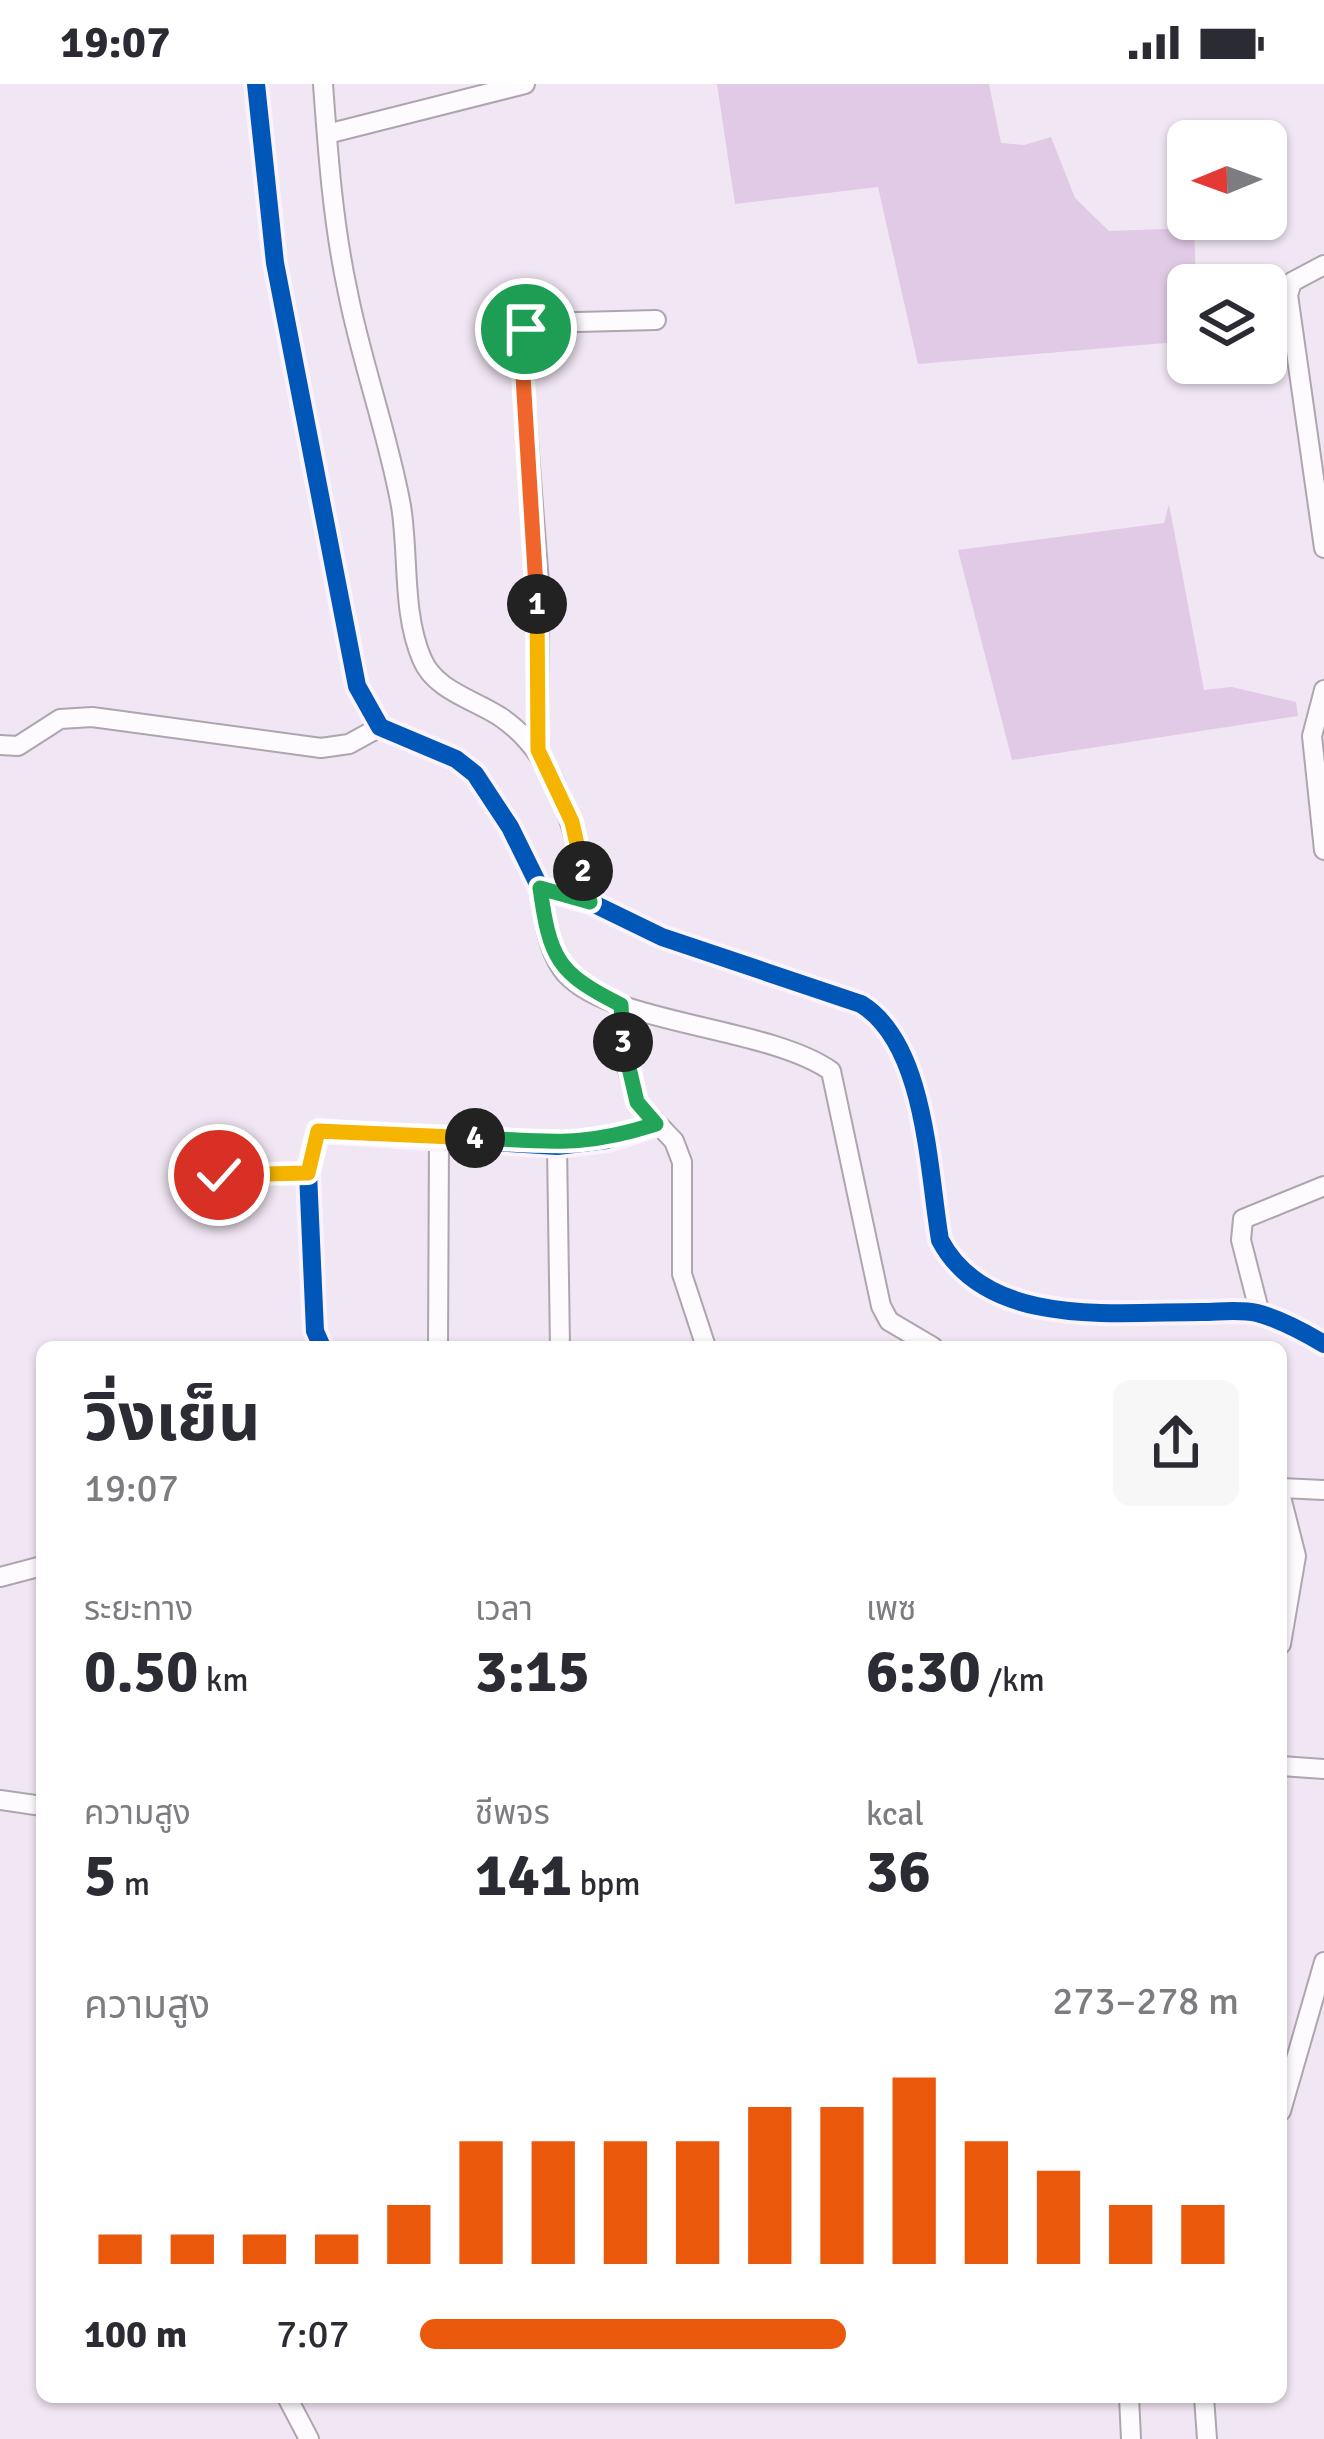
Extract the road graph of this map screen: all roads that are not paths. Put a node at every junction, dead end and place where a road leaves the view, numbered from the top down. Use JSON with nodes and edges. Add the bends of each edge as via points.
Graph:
{"nodes":[{"id":1,"x":256,"y":84,"type":"edge"},
{"id":2,"x":323,"y":84,"type":"edge"},
{"id":3,"x":525,"y":84,"type":"edge"},
{"id":4,"x":327,"y":134,"type":"junction"},
{"id":5,"x":1324,"y":265,"type":"edge"},
{"id":6,"x":656,"y":320,"type":"dead end"},
{"id":7,"x":1324,"y":548,"type":"edge"},
{"id":8,"x":1324,"y":690,"type":"edge"},
{"id":9,"x":380,"y":727,"type":"junction"},
{"id":10,"x":0,"y":745,"type":"edge"},
{"id":11,"x":538,"y":750,"type":"junction"},
{"id":12,"x":1324,"y":850,"type":"edge"},
{"id":13,"x":540,"y":888,"type":"junction"},
{"id":14,"x":590,"y":902,"type":"junction"},
{"id":15,"x":621,"y":1005,"type":"junction"},
{"id":16,"x":656,"y":1124,"type":"junction"},
{"id":17,"x":439,"y":1140,"type":"junction"},
{"id":18,"x":557,"y":1146,"type":"junction"},
{"id":19,"x":308,"y":1173,"type":"junction"},
{"id":20,"x":219,"y":1175,"type":"dead end"},
{"id":21,"x":1324,"y":1186,"type":"edge"},
{"id":22,"x":1260,"y":1314,"type":"junction"},
{"id":23,"x":902,"y":1339,"type":"edge"},
{"id":24,"x":319,"y":1341,"type":"edge"},
{"id":25,"x":438,"y":1341,"type":"edge"},
{"id":26,"x":560,"y":1341,"type":"edge"},
{"id":27,"x":704,"y":1341,"type":"edge"},
{"id":28,"x":1324,"y":1344,"type":"edge"},
{"id":29,"x":1324,"y":1490,"type":"edge"},
{"id":30,"x":1287,"y":1492,"type":"edge"},
{"id":31,"x":1287,"y":1518,"type":"edge"},
{"id":32,"x":36,"y":1568,"type":"edge"},
{"id":33,"x":0,"y":1577,"type":"edge"},
{"id":34,"x":1287,"y":1609,"type":"edge"},
{"id":35,"x":1287,"y":1767,"type":"edge"},
{"id":36,"x":1324,"y":1769,"type":"edge"},
{"id":37,"x":0,"y":1800,"type":"edge"},
{"id":38,"x":36,"y":1804,"type":"edge"},
{"id":39,"x":1324,"y":1962,"type":"edge"},
{"id":40,"x":1287,"y":2090,"type":"edge"},
{"id":41,"x":289,"y":2403,"type":"edge"},
{"id":42,"x":1129,"y":2403,"type":"edge"},
{"id":43,"x":1205,"y":2403,"type":"edge"},
{"id":44,"x":309,"y":2439,"type":"edge"},
{"id":45,"x":1131,"y":2439,"type":"edge"},
{"id":46,"x":1208,"y":2439,"type":"edge"}],
"edges":[{"from":1,"to":9,"type":"street","via":[[274,263],[357,686]]},
{"from":2,"to":4,"type":"street"},
{"from":3,"to":4,"type":"street"},
{"from":4,"to":11,"type":"street","via":[[348,294],[400,505],[424,665]]},
{"from":5,"to":7,"type":"street","via":[[1292,282],[1288,296]]},
{"from":6,"to":11,"type":"street","via":[[526,329]]},
{"from":8,"to":12,"type":"street","via":[[1312,736]]},
{"from":9,"to":10,"type":"street","via":[[321,748],[92,717],[59,719],[18,746]]},
{"from":9,"to":13,"type":"street","via":[[475,774]]},
{"from":11,"to":14,"type":"street","via":[[572,822]]},
{"from":13,"to":14,"type":"street"},
{"from":13,"to":15,"type":"street","via":[[564,972]]},
{"from":14,"to":22,"type":"street","via":[[662,937],[882,1017],[909,1065],[940,1240],[978,1285],[1024,1303],[1099,1312]]},
{"from":15,"to":16,"type":"street","via":[[628,1075]]},
{"from":15,"to":23,"type":"street","via":[[745,1034],[831,1071],[864,1244],[881,1306]]},
{"from":16,"to":18,"type":"street"},
{"from":16,"to":27,"type":"street","via":[[682,1162],[682,1274]]},
{"from":17,"to":18,"type":"street"},
{"from":17,"to":19,"type":"street","via":[[318,1131]]},
{"from":17,"to":25,"type":"street"},
{"from":18,"to":26,"type":"street"},
{"from":19,"to":20,"type":"street"},
{"from":19,"to":24,"type":"street"},
{"from":21,"to":22,"type":"street","via":[[1243,1219]]},
{"from":22,"to":28,"type":"street"},
{"from":29,"to":30,"type":"street"},
{"from":31,"to":34,"type":"street","via":[[1296,1556]]},
{"from":32,"to":33,"type":"street"},
{"from":35,"to":36,"type":"street"},
{"from":37,"to":38,"type":"street"},
{"from":39,"to":40,"type":"street"},
{"from":41,"to":44,"type":"street"},
{"from":42,"to":45,"type":"street"},
{"from":43,"to":46,"type":"street"}]}
